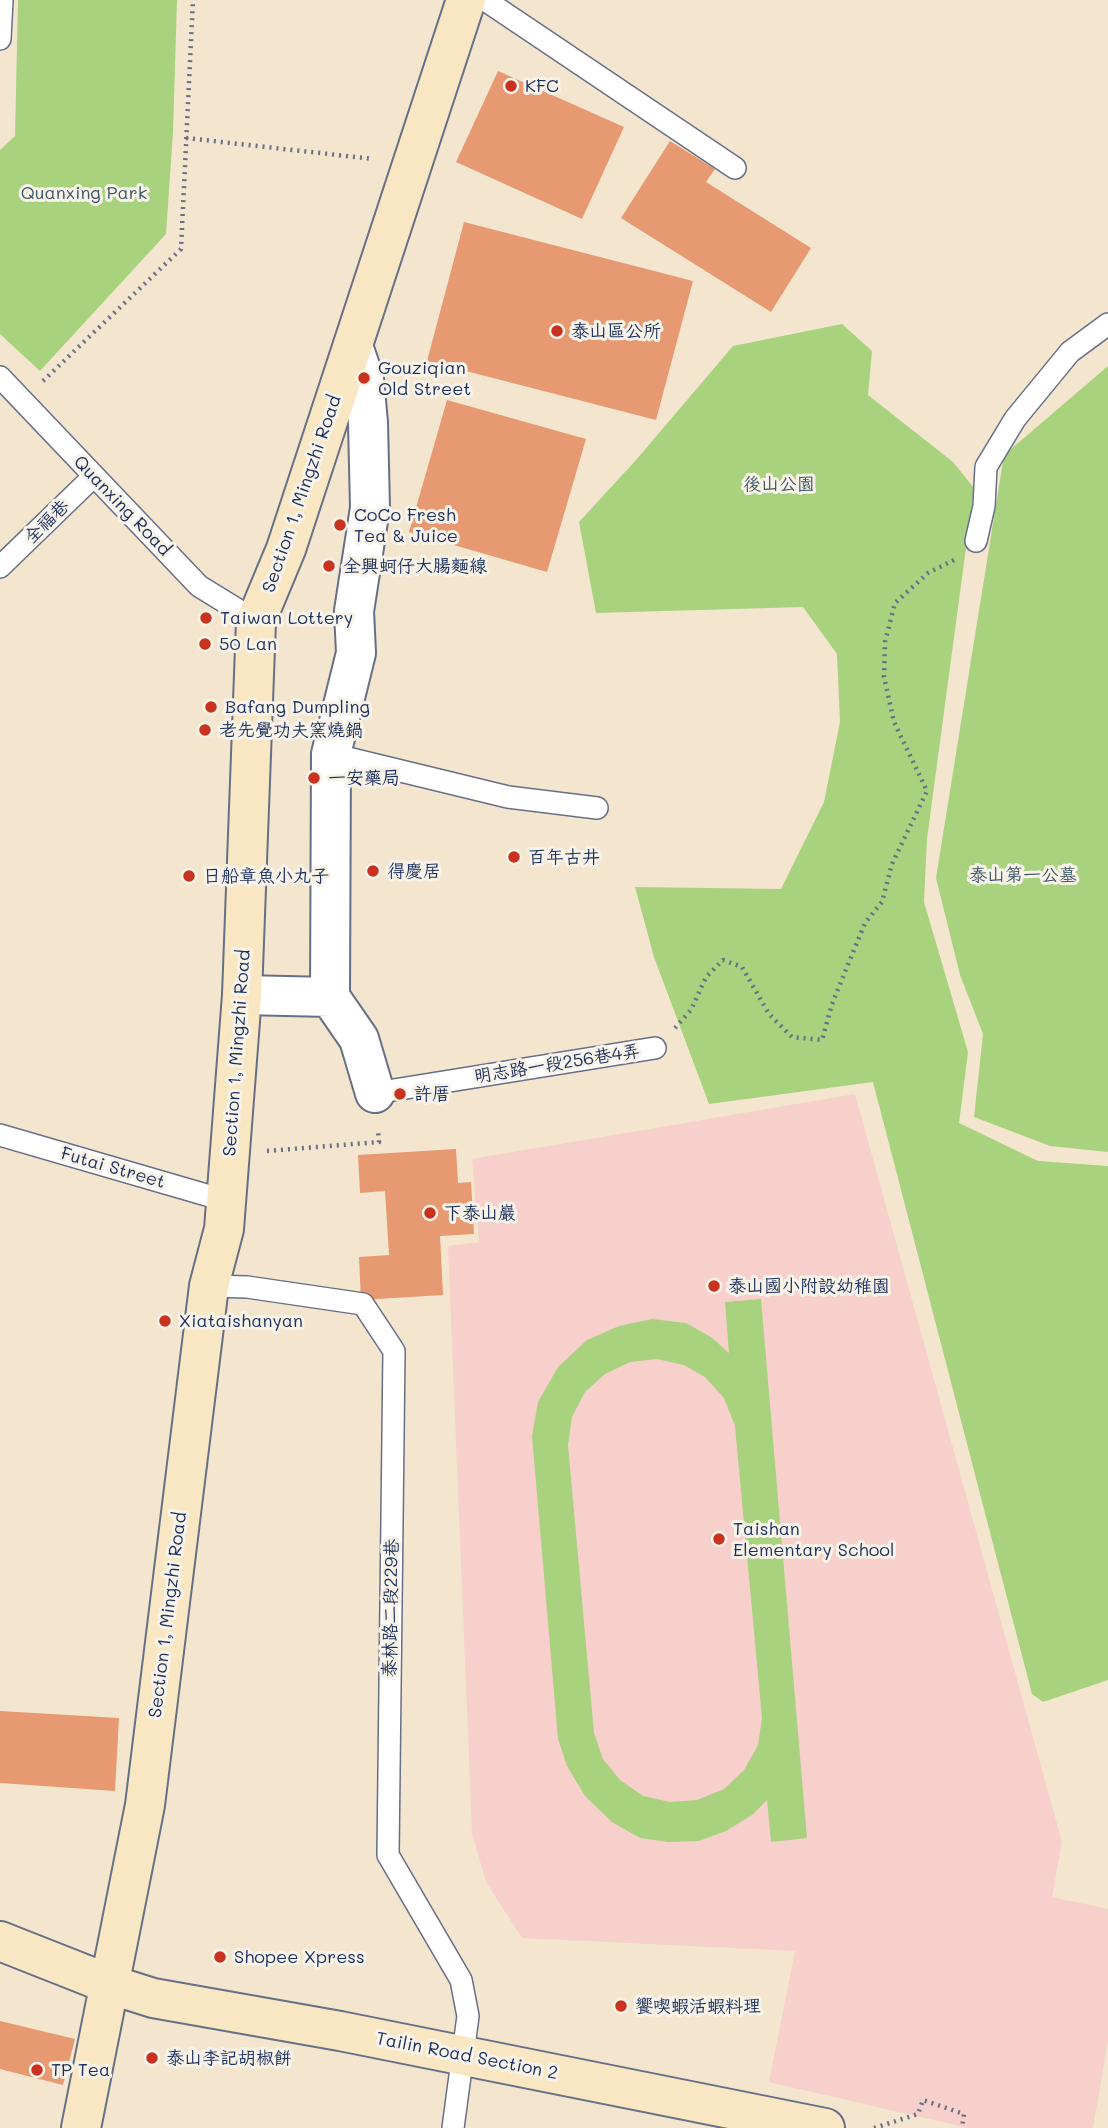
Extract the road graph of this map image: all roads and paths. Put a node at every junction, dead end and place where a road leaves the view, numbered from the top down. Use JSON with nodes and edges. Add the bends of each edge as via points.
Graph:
{"nodes":[{"id":1,"x":2,"y":0,"type":"edge"},
{"id":2,"x":193,"y":0,"type":"edge"},
{"id":3,"x":466,"y":0,"type":"edge"},
{"id":4,"x":485,"y":0,"type":"edge"},
{"id":5,"x":0,"y":39,"type":"edge"},
{"id":6,"x":186,"y":138,"type":"junction"},
{"id":7,"x":412,"y":163,"type":"junction"},
{"id":8,"x":735,"y":168,"type":"dead end"},
{"id":9,"x":1108,"y":324,"type":"edge"},
{"id":10,"x":353,"y":346,"type":"junction"},
{"id":11,"x":0,"y":377,"type":"edge"},
{"id":12,"x":23,"y":401,"type":"junction"},
{"id":13,"x":94,"y":476,"type":"junction"},
{"id":14,"x":976,"y":541,"type":"joint"},
{"id":15,"x":0,"y":567,"type":"edge"},
{"id":16,"x":256,"y":621,"type":"junction"},
{"id":17,"x":331,"y":754,"type":"junction"},
{"id":18,"x":597,"y":808,"type":"dead end"},
{"id":19,"x":242,"y":995,"type":"junction"},
{"id":20,"x":330,"y":997,"type":"junction"},
{"id":21,"x":655,"y":1048,"type":"joint"},
{"id":22,"x":375,"y":1093,"type":"junction"},
{"id":23,"x":0,"y":1135,"type":"edge"},
{"id":24,"x":231,"y":1153,"type":"junction"},
{"id":25,"x":226,"y":1201,"type":"junction"},
{"id":26,"x":209,"y":1286,"type":"junction"},
{"id":27,"x":0,"y":1941,"type":"edge"},
{"id":28,"x":109,"y":1984,"type":"junction"},
{"id":29,"x":465,"y":2056,"type":"junction"},
{"id":30,"x":81,"y":2128,"type":"edge"},
{"id":31,"x":453,"y":2128,"type":"edge"},
{"id":32,"x":825,"y":2128,"type":"edge"},
{"id":33,"x":874,"y":2128,"type":"edge"},
{"id":34,"x":962,"y":2128,"type":"edge"}],
"edges":[{"from":1,"to":5,"type":"lane"},
{"from":2,"to":6,"type":"path"},
{"from":3,"to":7,"type":"main road","name":"Section 1, Mingzhi Road"},
{"from":4,"to":8,"type":"lane"},
{"from":6,"to":7,"type":"path"},
{"from":6,"to":12,"type":"path","via":[[181,249]]},
{"from":7,"to":10,"type":"main road","name":"Section 1, Mingzhi Road"},
{"from":9,"to":14,"type":"lane","via":[[1070,352],[1015,419],[986,467]]},
{"from":10,"to":16,"type":"main road","name":"Section 1, Mingzhi Road","via":[[286,549]]},
{"from":10,"to":17,"type":"street","via":[[364,379],[370,508],[354,611],[356,653]]},
{"from":11,"to":12,"type":"lane","name":"Quanxing Road"},
{"from":12,"to":13,"type":"lane","name":"Quanxing Road"},
{"from":13,"to":15,"type":"lane","name":"全福巷"},
{"from":13,"to":16,"type":"lane","name":"Quanxing Road","via":[[199,586]]},
{"from":14,"to":21,"type":"path","via":[[895,603],[885,642],[884,677],[894,722],[927,791],[891,864],[882,902],[859,936],[822,1040],[792,1037],[769,1014],[741,967],[723,960],[706,977],[691,1010]]},
{"from":16,"to":19,"type":"main road","name":"Section 1, Mingzhi Road"},
{"from":17,"to":18,"type":"lane","via":[[508,797]]},
{"from":17,"to":20,"type":"street"},
{"from":19,"to":20,"type":"street"},
{"from":19,"to":24,"type":"main road","name":"Section 1, Mingzhi Road"},
{"from":20,"to":22,"type":"street","via":[[359,1039]]},
{"from":21,"to":22,"type":"lane","name":"明志路一段256巷4弄"},
{"from":22,"to":24,"type":"path","via":[[379,1142]]},
{"from":23,"to":25,"type":"lane","name":"Futai Street"},
{"from":24,"to":25,"type":"main road","name":"Section 1, Mingzhi Road"},
{"from":25,"to":26,"type":"main road","name":"Section 1, Mingzhi Road","via":[[224,1229]]},
{"from":26,"to":28,"type":"main road","name":"Section 1, Mingzhi Road","via":[[145,1805]]},
{"from":26,"to":29,"type":"lane","name":"泰林路二段229巷","via":[[363,1304],[394,1351],[388,1855],[461,1980],[468,2016]]},
{"from":27,"to":28,"type":"main road","name":"Tailin Road Section 2"},
{"from":28,"to":29,"type":"main road","name":"Tailin Road Section 2","via":[[153,1998]]},
{"from":28,"to":30,"type":"main road","name":"Section 1, Mingzhi Road"},
{"from":29,"to":31,"type":"lane","name":"泰林路二段229巷"},
{"from":29,"to":32,"type":"main road","name":"Tailin Road Section 2"},
{"from":33,"to":34,"type":"path","via":[[918,2114],[923,2100],[964,2114]]}]}
